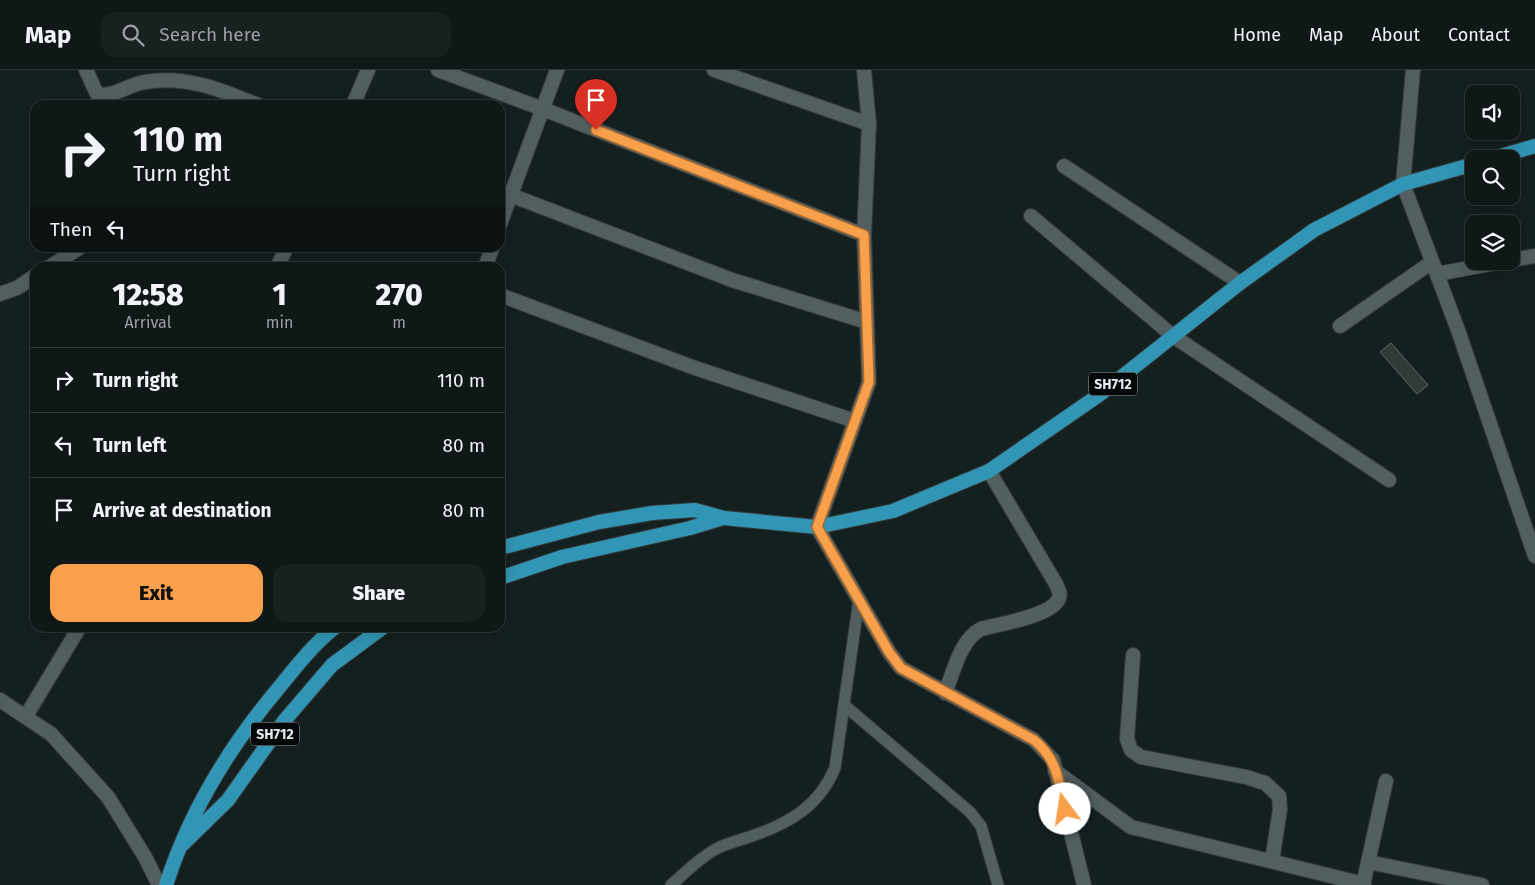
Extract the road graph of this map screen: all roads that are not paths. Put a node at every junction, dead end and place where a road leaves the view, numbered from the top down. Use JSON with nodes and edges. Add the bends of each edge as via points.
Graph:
{"nodes":[{"id":1,"x":86,"y":70,"type":"edge"},
{"id":2,"x":368,"y":70,"type":"edge"},
{"id":3,"x":438,"y":70,"type":"edge"},
{"id":4,"x":557,"y":70,"type":"edge"},
{"id":5,"x":714,"y":70,"type":"edge"},
{"id":6,"x":864,"y":70,"type":"edge"},
{"id":7,"x":1413,"y":70,"type":"edge"},
{"id":8,"x":217,"y":88,"type":"junction"},
{"id":9,"x":223,"y":100,"type":"edge"},
{"id":10,"x":246,"y":100,"type":"edge"},
{"id":11,"x":356,"y":100,"type":"edge"},
{"id":12,"x":543,"y":108,"type":"junction"},
{"id":13,"x":869,"y":124,"type":"junction"},
{"id":14,"x":1535,"y":146,"type":"edge"},
{"id":15,"x":1520,"y":150,"type":"edge"},
{"id":16,"x":1064,"y":166,"type":"dead end"},
{"id":17,"x":1465,"y":167,"type":"edge"},
{"id":18,"x":1403,"y":184,"type":"junction"},
{"id":19,"x":505,"y":193,"type":"edge"},
{"id":20,"x":1031,"y":216,"type":"dead end"},
{"id":21,"x":864,"y":235,"type":"junction"},
{"id":22,"x":73,"y":252,"type":"edge"},
{"id":23,"x":1535,"y":256,"type":"edge"},
{"id":24,"x":1520,"y":258,"type":"edge"},
{"id":25,"x":57,"y":262,"type":"edge"},
{"id":26,"x":1465,"y":265,"type":"edge"},
{"id":27,"x":1435,"y":268,"type":"junction"},
{"id":28,"x":30,"y":279,"type":"edge"},
{"id":29,"x":1240,"y":283,"type":"junction"},
{"id":30,"x":0,"y":294,"type":"edge"},
{"id":31,"x":505,"y":297,"type":"edge"},
{"id":32,"x":867,"y":322,"type":"junction"},
{"id":33,"x":1340,"y":326,"type":"dead end"},
{"id":34,"x":1173,"y":336,"type":"junction"},
{"id":35,"x":855,"y":421,"type":"junction"},
{"id":36,"x":989,"y":471,"type":"junction"},
{"id":37,"x":1389,"y":480,"type":"dead end"},
{"id":38,"x":724,"y":518,"type":"junction"},
{"id":39,"x":817,"y":527,"type":"junction"},
{"id":40,"x":505,"y":547,"type":"edge"},
{"id":41,"x":1535,"y":556,"type":"edge"},
{"id":42,"x":505,"y":576,"type":"edge"},
{"id":43,"x":858,"y":599,"type":"junction"},
{"id":44,"x":77,"y":632,"type":"edge"},
{"id":45,"x":329,"y":632,"type":"edge"},
{"id":46,"x":377,"y":632,"type":"edge"},
{"id":47,"x":1133,"y":655,"type":"dead end"},
{"id":48,"x":945,"y":693,"type":"junction"},
{"id":49,"x":0,"y":700,"type":"edge"},
{"id":50,"x":844,"y":704,"type":"junction"},
{"id":51,"x":26,"y":716,"type":"junction"},
{"id":52,"x":1055,"y":771,"type":"junction"},
{"id":53,"x":1386,"y":781,"type":"dead end"},
{"id":54,"x":177,"y":850,"type":"junction"},
{"id":55,"x":1272,"y":861,"type":"junction"},
{"id":56,"x":1368,"y":862,"type":"junction"},
{"id":57,"x":159,"y":885,"type":"edge"},
{"id":58,"x":166,"y":885,"type":"edge"},
{"id":59,"x":671,"y":885,"type":"edge"},
{"id":60,"x":998,"y":885,"type":"edge"},
{"id":61,"x":1084,"y":885,"type":"edge"},
{"id":62,"x":1364,"y":885,"type":"edge"},
{"id":63,"x":1482,"y":885,"type":"edge"}],
"edges":[{"from":1,"to":8,"type":"street","via":[[97,94],[105,96],[143,82],[169,79]]},
{"from":2,"to":11,"type":"street"},
{"from":3,"to":12,"type":"street"},
{"from":4,"to":12,"type":"street"},
{"from":5,"to":13,"type":"street"},
{"from":6,"to":13,"type":"street"},
{"from":7,"to":18,"type":"street"},
{"from":8,"to":9,"type":"street"},
{"from":8,"to":10,"type":"street"},
{"from":12,"to":19,"type":"street"},
{"from":12,"to":21,"type":"street"},
{"from":13,"to":21,"type":"street"},
{"from":14,"to":15,"type":"main road"},
{"from":16,"to":29,"type":"street"},
{"from":17,"to":18,"type":"main road","number":"SH712"},
{"from":18,"to":27,"type":"street"},
{"from":18,"to":29,"type":"main road","number":"SH712","via":[[1314,230]]},
{"from":19,"to":32,"type":"street","via":[[732,280]]},
{"from":20,"to":34,"type":"street"},
{"from":21,"to":32,"type":"street"},
{"from":22,"to":25,"type":"street"},
{"from":23,"to":24,"type":"street"},
{"from":26,"to":27,"type":"street"},
{"from":27,"to":33,"type":"street"},
{"from":27,"to":41,"type":"street"},
{"from":28,"to":30,"type":"street"},
{"from":29,"to":34,"type":"main road","number":"SH712"},
{"from":31,"to":35,"type":"street","via":[[695,368]]},
{"from":32,"to":35,"type":"street","via":[[869,382]]},
{"from":34,"to":36,"type":"main road","number":"SH712","via":[[1098,396]]},
{"from":34,"to":37,"type":"street"},
{"from":35,"to":39,"type":"street"},
{"from":36,"to":39,"type":"main road","number":"SH712","via":[[893,511]]},
{"from":36,"to":48,"type":"street","via":[[1056,584],[1059,598],[1047,612],[973,633],[966,641]]},
{"from":38,"to":39,"type":"main road","number":"SH712"},
{"from":38,"to":40,"type":"main road","number":"SH712","via":[[695,510],[652,512]]},
{"from":38,"to":42,"type":"main road","number":"SH712","via":[[562,557]]},
{"from":39,"to":43,"type":"street"},
{"from":43,"to":48,"type":"street","via":[[901,668]]},
{"from":43,"to":50,"type":"lane"},
{"from":44,"to":51,"type":"street"},
{"from":45,"to":54,"type":"main road","number":"SH712","via":[[316,642],[259,711],[204,792]]},
{"from":46,"to":54,"type":"main road","number":"SH712","via":[[332,665],[284,720],[228,800]]},
{"from":47,"to":55,"type":"street","via":[[1127,739],[1131,750],[1141,757],[1265,783],[1279,796]]},
{"from":48,"to":52,"type":"street","via":[[1034,740],[1053,760]]},
{"from":49,"to":51,"type":"street"},
{"from":50,"to":59,"type":"lane","via":[[836,768],[828,786],[817,799],[770,830],[717,848]]},
{"from":50,"to":60,"type":"lane","via":[[970,812],[981,826]]},
{"from":51,"to":57,"type":"street","via":[[51,734],[108,797]]},
{"from":52,"to":55,"type":"street","via":[[1131,826]]},
{"from":52,"to":61,"type":"street"},
{"from":53,"to":56,"type":"street"},
{"from":54,"to":58,"type":"main road","number":"SH712"},
{"from":55,"to":62,"type":"street"},
{"from":56,"to":62,"type":"street"},
{"from":56,"to":63,"type":"street"}]}
